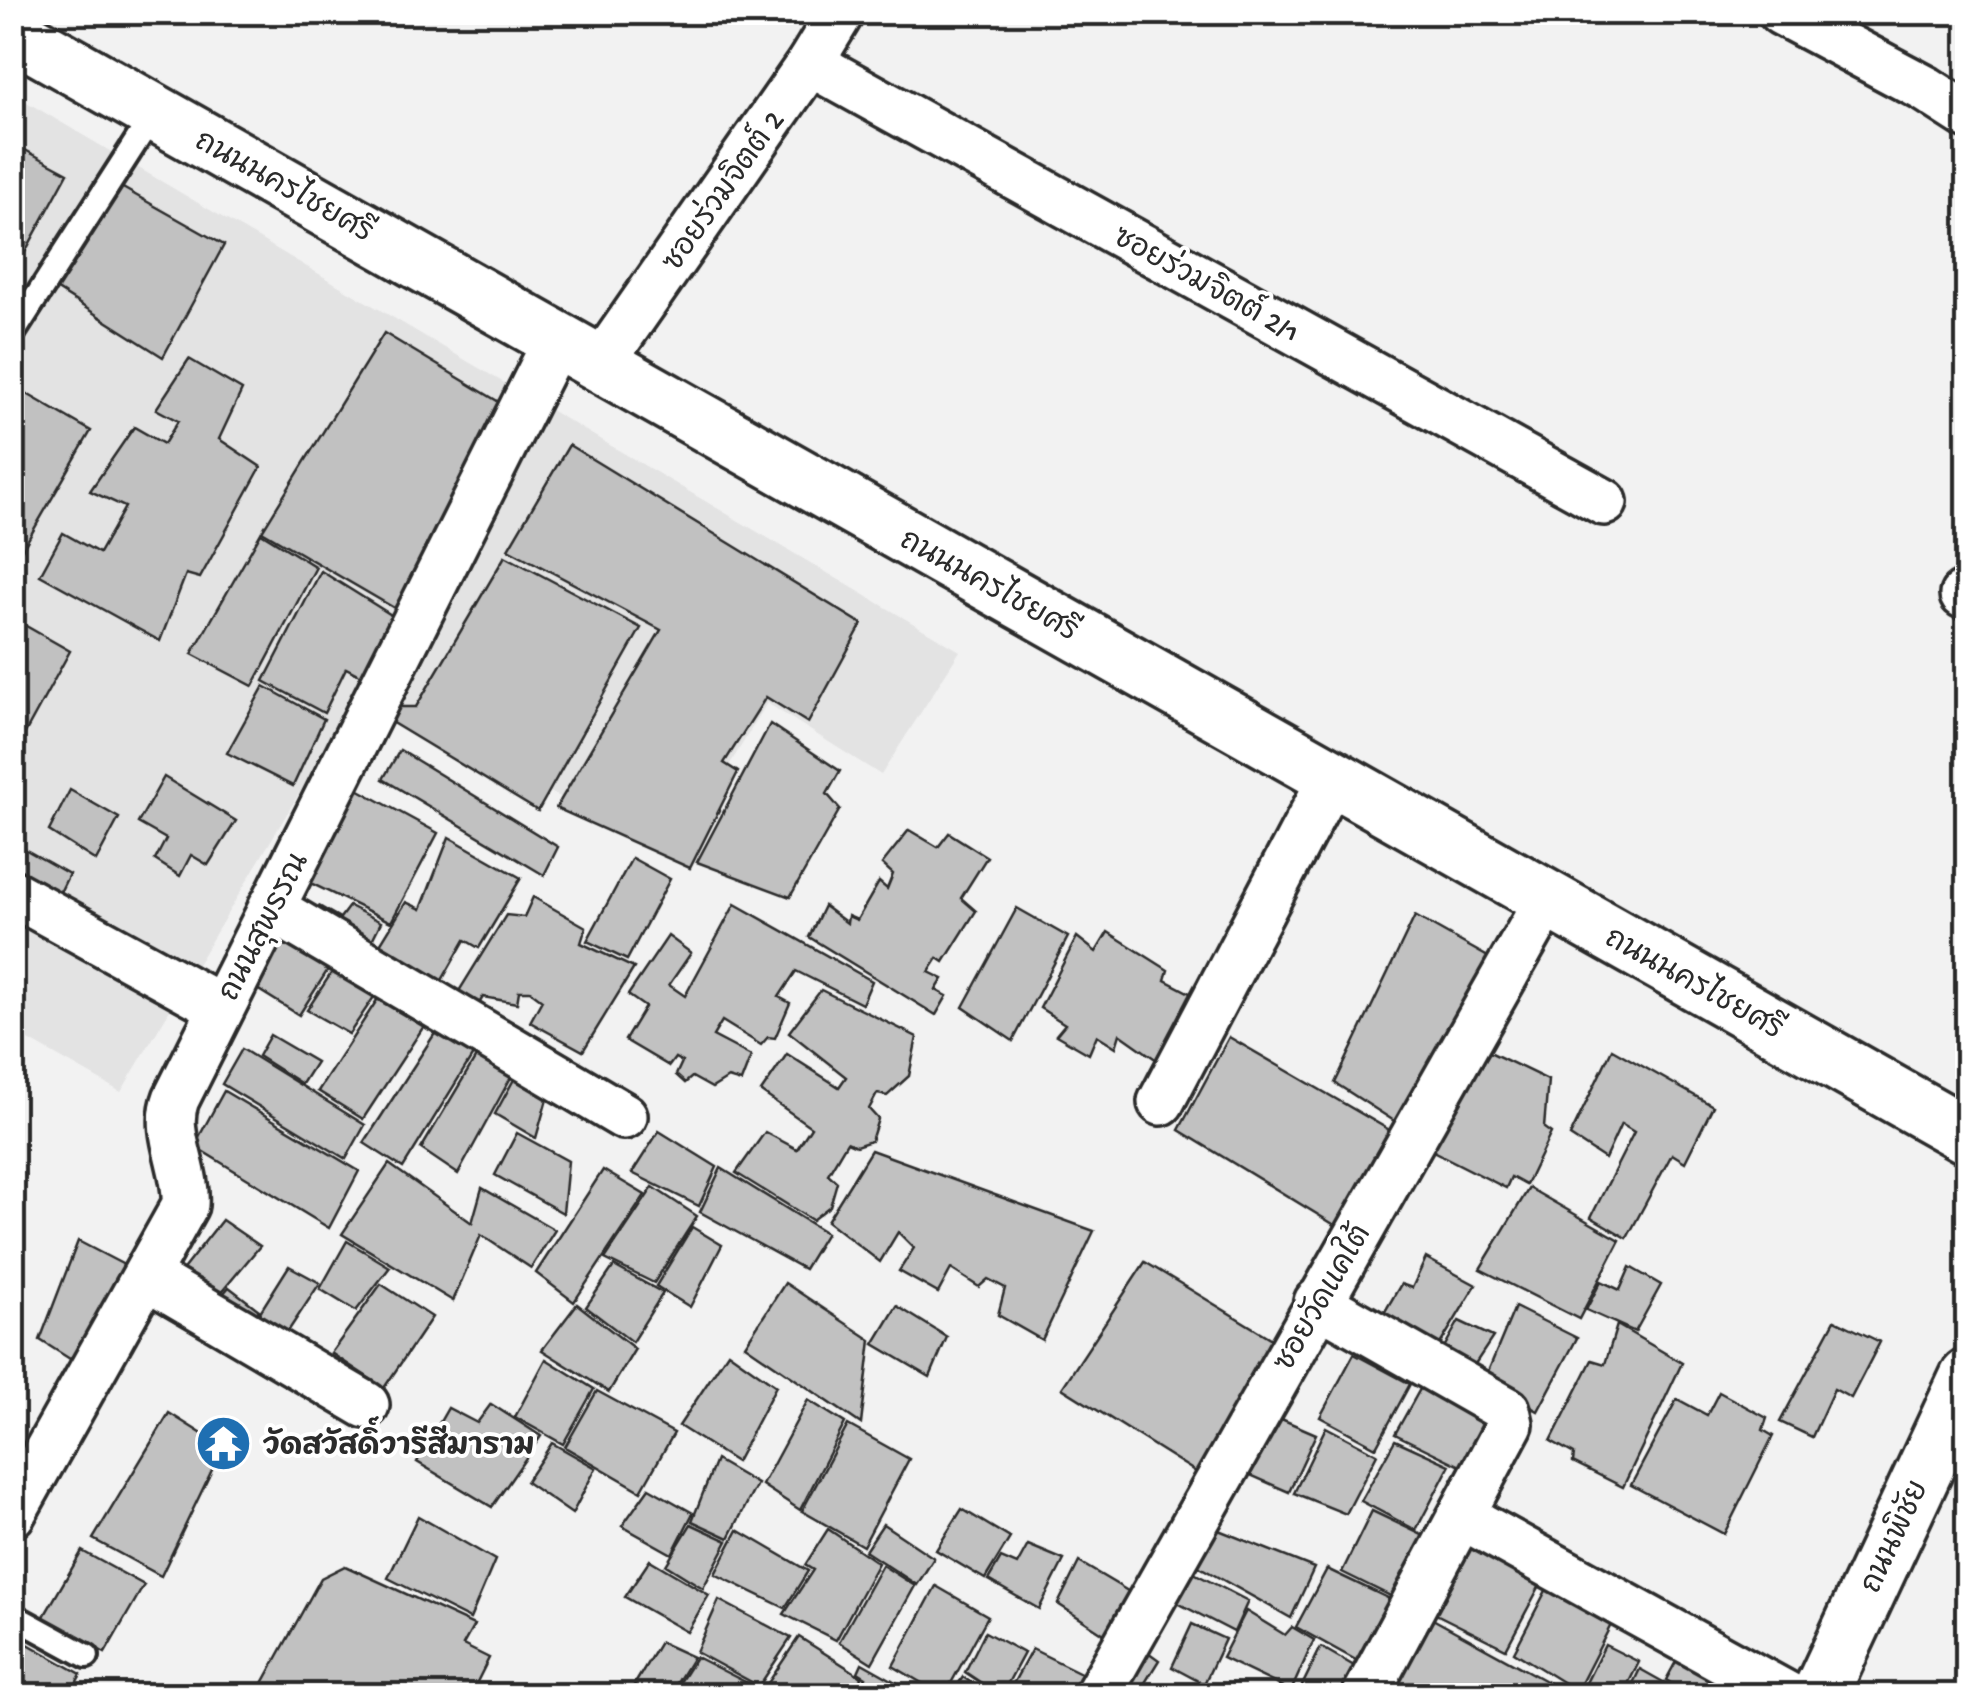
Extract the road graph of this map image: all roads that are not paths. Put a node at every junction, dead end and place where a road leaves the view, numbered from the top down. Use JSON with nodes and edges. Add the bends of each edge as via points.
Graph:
{"nodes":[{"id":1,"x":841,"y":12,"type":"edge"},
{"id":2,"x":1781,"y":12,"type":"edge"},
{"id":3,"x":12,"y":32,"type":"edge"},
{"id":4,"x":810,"y":63,"type":"junction"},
{"id":5,"x":155,"y":112,"type":"junction"},
{"id":6,"x":1968,"y":116,"type":"edge"},
{"id":7,"x":12,"y":335,"type":"edge"},
{"id":8,"x":579,"y":352,"type":"junction"},
{"id":9,"x":1604,"y":502,"type":"dead end"},
{"id":10,"x":1332,"y":776,"type":"junction"},
{"id":11,"x":12,"y":894,"type":"edge"},
{"id":12,"x":1548,"y":899,"type":"junction"},
{"id":13,"x":271,"y":908,"type":"junction"},
{"id":14,"x":220,"y":1006,"type":"junction"},
{"id":15,"x":1161,"y":1102,"type":"dead end"},
{"id":16,"x":624,"y":1116,"type":"dead end"},
{"id":17,"x":1968,"y":1136,"type":"edge"},
{"id":18,"x":146,"y":1276,"type":"junction"},
{"id":19,"x":1317,"y":1302,"type":"junction"},
{"id":20,"x":1968,"y":1377,"type":"edge"},
{"id":21,"x":366,"y":1404,"type":"dead end"},
{"id":22,"x":12,"y":1514,"type":"edge"},
{"id":23,"x":1462,"y":1516,"type":"junction"},
{"id":24,"x":12,"y":1615,"type":"edge"},
{"id":25,"x":87,"y":1656,"type":"dead end"},
{"id":26,"x":1821,"y":1692,"type":"edge"},
{"id":27,"x":1097,"y":1696,"type":"edge"},
{"id":28,"x":1365,"y":1696,"type":"edge"}],
"edges":[{"from":1,"to":4,"type":"street","name":"ซอยร่วมจิตต์ 2"},
{"from":2,"to":6,"type":"street"},
{"from":3,"to":5,"type":"main road","name":"ถนนนครไชยศรี"},
{"from":4,"to":8,"type":"street","name":"ซอยร่วมจิตต์ 2"},
{"from":4,"to":9,"type":"street","name":"ซอยร่วมจิตต์ 2/1"},
{"from":5,"to":7,"type":"lane"},
{"from":5,"to":8,"type":"main road","name":"ถนนนครไชยศรี"},
{"from":8,"to":10,"type":"main road","name":"ถนนนครไชยศรี"},
{"from":8,"to":13,"type":"street","name":"ถนนสุพรรณ"},
{"from":10,"to":12,"type":"main road","name":"ถนนนครไชยศรี"},
{"from":10,"to":15,"type":"street"},
{"from":11,"to":14,"type":"street"},
{"from":12,"to":17,"type":"main road","name":"ถนนนครไชยศรี"},
{"from":12,"to":19,"type":"street","name":"ซอยวัดแคใต้"},
{"from":13,"to":14,"type":"street","name":"ถนนสุพรรณ"},
{"from":13,"to":16,"type":"street"},
{"from":14,"to":18,"type":"street","name":"ถนนสุพรรณ","via":[[170,1115],[186,1205]]},
{"from":18,"to":21,"type":"street"},
{"from":18,"to":22,"type":"street","name":"ถนนสุพรรณ"},
{"from":19,"to":23,"type":"street","via":[[1507,1410],[1510,1424]]},
{"from":19,"to":27,"type":"street","name":"ซอยวัดแคใต้"},
{"from":20,"to":26,"type":"main road","name":"ถนนพิชัย"},
{"from":23,"to":26,"type":"street"},
{"from":23,"to":28,"type":"street"},
{"from":24,"to":25,"type":"lane"}]}
